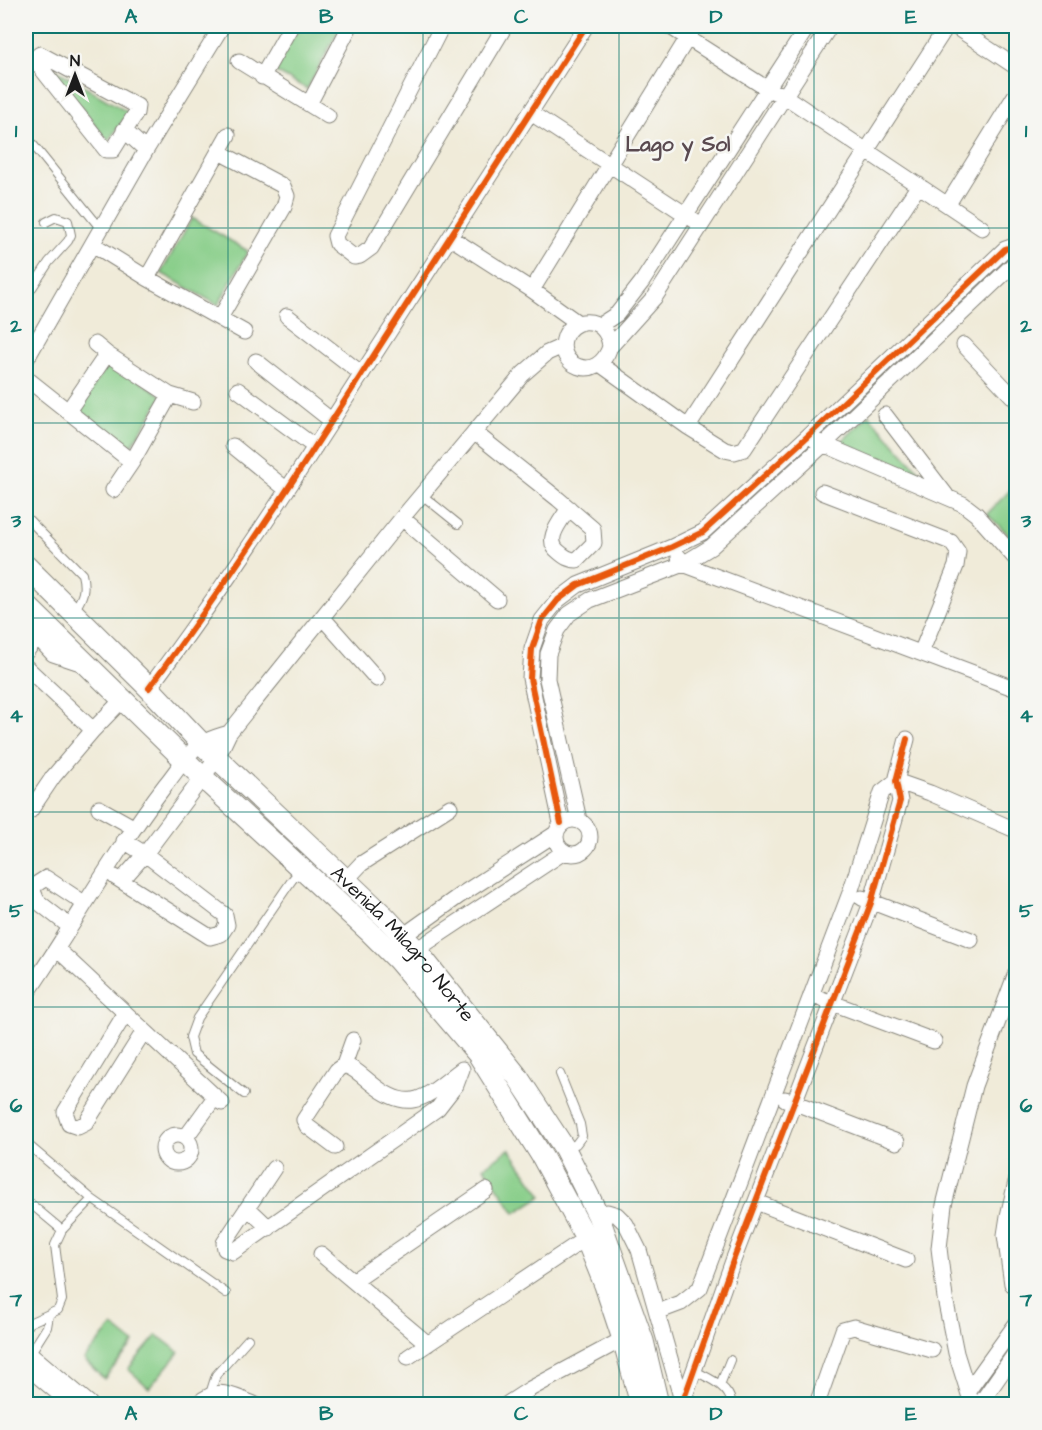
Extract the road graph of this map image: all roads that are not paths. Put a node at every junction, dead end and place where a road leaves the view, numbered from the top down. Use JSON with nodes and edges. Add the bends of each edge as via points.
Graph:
{"nodes":[{"id":1,"x":222,"y":26,"type":"edge"},
{"id":2,"x":291,"y":26,"type":"edge"},
{"id":3,"x":350,"y":26,"type":"edge"},
{"id":4,"x":442,"y":26,"type":"edge"},
{"id":5,"x":505,"y":26,"type":"edge"},
{"id":6,"x":586,"y":26,"type":"edge"},
{"id":7,"x":669,"y":26,"type":"edge"},
{"id":8,"x":808,"y":26,"type":"edge"},
{"id":9,"x":830,"y":26,"type":"edge"},
{"id":10,"x":947,"y":26,"type":"edge"},
{"id":11,"x":954,"y":26,"type":"edge"},
{"id":12,"x":691,"y":32,"type":"edge"},
{"id":13,"x":239,"y":61,"type":"dead end"},
{"id":14,"x":1017,"y":67,"type":"edge"},
{"id":15,"x":262,"y":77,"type":"junction"},
{"id":16,"x":766,"y":88,"type":"junction"},
{"id":17,"x":1017,"y":94,"type":"edge"},
{"id":18,"x":783,"y":95,"type":"junction"},
{"id":19,"x":309,"y":104,"type":"junction"},
{"id":20,"x":531,"y":112,"type":"junction"},
{"id":21,"x":328,"y":116,"type":"dead end"},
{"id":22,"x":124,"y":130,"type":"junction"},
{"id":23,"x":228,"y":135,"type":"dead end"},
{"id":24,"x":26,"y":136,"type":"edge"},
{"id":25,"x":146,"y":150,"type":"junction"},
{"id":26,"x":867,"y":151,"type":"junction"},
{"id":27,"x":219,"y":152,"type":"junction"},
{"id":28,"x":609,"y":165,"type":"junction"},
{"id":29,"x":919,"y":185,"type":"junction"},
{"id":30,"x":948,"y":204,"type":"junction"},
{"id":31,"x":687,"y":215,"type":"junction"},
{"id":32,"x":46,"y":222,"type":"dead end"},
{"id":33,"x":701,"y":225,"type":"junction"},
{"id":34,"x":982,"y":228,"type":"dead end"},
{"id":35,"x":102,"y":230,"type":"junction"},
{"id":36,"x":451,"y":238,"type":"junction"},
{"id":37,"x":94,"y":245,"type":"junction"},
{"id":38,"x":1017,"y":249,"type":"edge"},
{"id":39,"x":1017,"y":262,"type":"edge"},
{"id":40,"x":147,"y":278,"type":"junction"},
{"id":41,"x":531,"y":290,"type":"junction"},
{"id":42,"x":26,"y":297,"type":"edge"},
{"id":43,"x":287,"y":316,"type":"dead end"},
{"id":44,"x":220,"y":318,"type":"junction"},
{"id":45,"x":578,"y":323,"type":"junction"},
{"id":46,"x":600,"y":325,"type":"junction"},
{"id":47,"x":244,"y":332,"type":"dead end"},
{"id":48,"x":964,"y":345,"type":"dead end"},
{"id":49,"x":563,"y":346,"type":"junction"},
{"id":50,"x":610,"y":347,"type":"junction"},
{"id":51,"x":26,"y":360,"type":"edge"},
{"id":52,"x":256,"y":361,"type":"dead end"},
{"id":53,"x":600,"y":364,"type":"junction"},
{"id":54,"x":362,"y":374,"type":"junction"},
{"id":55,"x":26,"y":378,"type":"edge"},
{"id":56,"x":238,"y":390,"type":"dead end"},
{"id":57,"x":170,"y":395,"type":"junction"},
{"id":58,"x":1017,"y":400,"type":"edge"},
{"id":59,"x":193,"y":402,"type":"dead end"},
{"id":60,"x":68,"y":411,"type":"junction"},
{"id":61,"x":885,"y":415,"type":"dead end"},
{"id":62,"x":332,"y":421,"type":"junction"},
{"id":63,"x":688,"y":427,"type":"junction"},
{"id":64,"x":474,"y":432,"type":"junction"},
{"id":65,"x":808,"y":436,"type":"junction"},
{"id":66,"x":823,"y":445,"type":"junction"},
{"id":67,"x":233,"y":446,"type":"dead end"},
{"id":68,"x":315,"y":447,"type":"junction"},
{"id":69,"x":132,"y":462,"type":"junction"},
{"id":70,"x":113,"y":490,"type":"dead end"},
{"id":71,"x":287,"y":490,"type":"junction"},
{"id":72,"x":822,"y":492,"type":"dead end"},
{"id":73,"x":422,"y":495,"type":"junction"},
{"id":74,"x":946,"y":495,"type":"junction"},
{"id":75,"x":569,"y":508,"type":"dead end"},
{"id":76,"x":26,"y":517,"type":"edge"},
{"id":77,"x":402,"y":518,"type":"junction"},
{"id":78,"x":458,"y":524,"type":"dead end"},
{"id":79,"x":672,"y":547,"type":"junction"},
{"id":80,"x":1017,"y":559,"type":"edge"},
{"id":81,"x":682,"y":564,"type":"junction"},
{"id":82,"x":26,"y":566,"type":"edge"},
{"id":83,"x":498,"y":599,"type":"dead end"},
{"id":84,"x":26,"y":605,"type":"edge"},
{"id":85,"x":73,"y":612,"type":"junction"},
{"id":86,"x":322,"y":617,"type":"junction"},
{"id":87,"x":26,"y":625,"type":"edge"},
{"id":88,"x":37,"y":637,"type":"junction"},
{"id":89,"x":26,"y":652,"type":"edge"},
{"id":90,"x":921,"y":653,"type":"junction"},
{"id":91,"x":89,"y":666,"type":"junction"},
{"id":92,"x":26,"y":667,"type":"edge"},
{"id":93,"x":377,"y":679,"type":"dead end"},
{"id":94,"x":149,"y":688,"type":"junction"},
{"id":95,"x":1017,"y":689,"type":"edge"},
{"id":96,"x":123,"y":699,"type":"junction"},
{"id":97,"x":93,"y":730,"type":"junction"},
{"id":98,"x":229,"y":733,"type":"junction"},
{"id":99,"x":907,"y":739,"type":"dead end"},
{"id":100,"x":201,"y":743,"type":"junction"},
{"id":101,"x":217,"y":758,"type":"junction"},
{"id":102,"x":185,"y":760,"type":"junction"},
{"id":103,"x":202,"y":777,"type":"junction"},
{"id":104,"x":896,"y":782,"type":"junction"},
{"id":105,"x":450,"y":807,"type":"dead end"},
{"id":106,"x":99,"y":808,"type":"dead end"},
{"id":107,"x":30,"y":811,"type":"dead end"},
{"id":108,"x":579,"y":820,"type":"junction"},
{"id":109,"x":133,"y":827,"type":"junction"},
{"id":110,"x":558,"y":829,"type":"junction"},
{"id":111,"x":1013,"y":829,"type":"dead end"},
{"id":112,"x":124,"y":841,"type":"junction"},
{"id":113,"x":564,"y":852,"type":"junction"},
{"id":114,"x":145,"y":854,"type":"junction"},
{"id":115,"x":302,"y":868,"type":"junction"},
{"id":116,"x":104,"y":872,"type":"junction"},
{"id":117,"x":122,"y":880,"type":"junction"},
{"id":118,"x":346,"y":880,"type":"junction"},
{"id":119,"x":850,"y":893,"type":"junction"},
{"id":120,"x":84,"y":903,"type":"junction"},
{"id":121,"x":871,"y":903,"type":"junction"},
{"id":122,"x":69,"y":926,"type":"junction"},
{"id":123,"x":971,"y":940,"type":"dead end"},
{"id":124,"x":410,"y":943,"type":"junction"},
{"id":125,"x":57,"y":949,"type":"junction"},
{"id":126,"x":1017,"y":973,"type":"edge"},
{"id":127,"x":26,"y":995,"type":"edge"},
{"id":128,"x":811,"y":995,"type":"junction"},
{"id":129,"x":832,"y":1003,"type":"junction"},
{"id":130,"x":125,"y":1014,"type":"junction"},
{"id":131,"x":144,"y":1031,"type":"junction"},
{"id":132,"x":353,"y":1040,"type":"dead end"},
{"id":133,"x":934,"y":1041,"type":"dead end"},
{"id":134,"x":478,"y":1054,"type":"junction"},
{"id":135,"x":344,"y":1065,"type":"junction"},
{"id":136,"x":462,"y":1069,"type":"junction"},
{"id":137,"x":561,"y":1074,"type":"dead end"},
{"id":138,"x":244,"y":1094,"type":"dead end"},
{"id":139,"x":774,"y":1094,"type":"junction"},
{"id":140,"x":794,"y":1103,"type":"junction"},
{"id":141,"x":186,"y":1137,"type":"dead end"},
{"id":142,"x":897,"y":1142,"type":"dead end"},
{"id":143,"x":26,"y":1143,"type":"edge"},
{"id":144,"x":335,"y":1147,"type":"dead end"},
{"id":145,"x":565,"y":1149,"type":"junction"},
{"id":146,"x":274,"y":1168,"type":"dead end"},
{"id":147,"x":1017,"y":1182,"type":"edge"},
{"id":148,"x":486,"y":1190,"type":"dead end"},
{"id":149,"x":92,"y":1199,"type":"junction"},
{"id":150,"x":26,"y":1200,"type":"edge"},
{"id":151,"x":756,"y":1202,"type":"junction"},
{"id":152,"x":248,"y":1208,"type":"junction"},
{"id":153,"x":598,"y":1215,"type":"junction"},
{"id":154,"x":269,"y":1228,"type":"junction"},
{"id":155,"x":62,"y":1230,"type":"junction"},
{"id":156,"x":585,"y":1238,"type":"junction"},
{"id":157,"x":715,"y":1250,"type":"junction"},
{"id":158,"x":321,"y":1254,"type":"dead end"},
{"id":159,"x":734,"y":1258,"type":"junction"},
{"id":160,"x":906,"y":1260,"type":"dead end"},
{"id":161,"x":353,"y":1281,"type":"junction"},
{"id":162,"x":1012,"y":1284,"type":"dead end"},
{"id":163,"x":226,"y":1293,"type":"dead end"},
{"id":164,"x":657,"y":1312,"type":"junction"},
{"id":165,"x":49,"y":1315,"type":"junction"},
{"id":166,"x":1017,"y":1324,"type":"edge"},
{"id":167,"x":26,"y":1328,"type":"edge"},
{"id":168,"x":248,"y":1339,"type":"dead end"},
{"id":169,"x":623,"y":1339,"type":"junction"},
{"id":170,"x":428,"y":1344,"type":"junction"},
{"id":171,"x":932,"y":1350,"type":"dead end"},
{"id":172,"x":1017,"y":1352,"type":"edge"},
{"id":173,"x":27,"y":1357,"type":"edge"},
{"id":174,"x":408,"y":1358,"type":"dead end"},
{"id":175,"x":730,"y":1360,"type":"dead end"},
{"id":176,"x":695,"y":1371,"type":"junction"},
{"id":177,"x":980,"y":1375,"type":"junction"},
{"id":178,"x":720,"y":1385,"type":"junction"},
{"id":179,"x":991,"y":1388,"type":"junction"},
{"id":180,"x":210,"y":1394,"type":"junction"},
{"id":181,"x":970,"y":1398,"type":"edge"},
{"id":182,"x":80,"y":1403,"type":"edge"},
{"id":183,"x":642,"y":1403,"type":"edge"},
{"id":184,"x":197,"y":1404,"type":"edge"},
{"id":185,"x":254,"y":1404,"type":"edge"},
{"id":186,"x":507,"y":1404,"type":"edge"},
{"id":187,"x":683,"y":1404,"type":"edge"},
{"id":188,"x":732,"y":1404,"type":"edge"},
{"id":189,"x":818,"y":1404,"type":"edge"},
{"id":190,"x":980,"y":1404,"type":"edge"}],
"edges":[{"from":1,"to":25,"type":"street"},
{"from":2,"to":15,"type":"street"},
{"from":3,"to":19,"type":"street"},
{"from":4,"to":5,"type":"street","via":[[335,236],[337,244],[354,257],[372,248]]},
{"from":6,"to":20,"type":"street"},
{"from":7,"to":12,"type":"street"},
{"from":8,"to":16,"type":"street"},
{"from":9,"to":18,"type":"street"},
{"from":10,"to":26,"type":"street"},
{"from":11,"to":14,"type":"street"},
{"from":12,"to":16,"type":"street"},
{"from":12,"to":28,"type":"street"},
{"from":13,"to":15,"type":"street"},
{"from":15,"to":19,"type":"street"},
{"from":16,"to":18,"type":"street"},
{"from":16,"to":31,"type":"street"},
{"from":17,"to":30,"type":"street"},
{"from":18,"to":26,"type":"street"},
{"from":18,"to":33,"type":"street"},
{"from":19,"to":21,"type":"street"},
{"from":20,"to":28,"type":"street"},
{"from":20,"to":36,"type":"street"},
{"from":22,"to":22,"type":"street","via":[[136,112],[135,104],[37,55],[37,63],[106,150],[113,150]]},
{"from":22,"to":25,"type":"street"},
{"from":23,"to":27,"type":"street"},
{"from":24,"to":35,"type":"lane"},
{"from":25,"to":35,"type":"street"},
{"from":26,"to":29,"type":"street"},
{"from":26,"to":63,"type":"street"},
{"from":27,"to":40,"type":"street"},
{"from":27,"to":44,"type":"street","via":[[283,186],[287,196]]},
{"from":28,"to":31,"type":"street"},
{"from":28,"to":41,"type":"street"},
{"from":29,"to":30,"type":"street"},
{"from":29,"to":63,"type":"street","via":[[744,449],[729,452]]},
{"from":30,"to":34,"type":"street"},
{"from":31,"to":33,"type":"street"},
{"from":31,"to":46,"type":"street","via":[[617,314]]},
{"from":32,"to":42,"type":"lane","via":[[56,217],[68,221],[71,235]]},
{"from":33,"to":50,"type":"street","via":[[655,297]]},
{"from":35,"to":37,"type":"street"},
{"from":36,"to":41,"type":"street"},
{"from":36,"to":54,"type":"street"},
{"from":37,"to":40,"type":"street"},
{"from":37,"to":51,"type":"street"},
{"from":38,"to":65,"type":"street","via":[[1005,249]]},
{"from":39,"to":66,"type":"street"},
{"from":40,"to":44,"type":"street"},
{"from":41,"to":45,"type":"street"},
{"from":43,"to":54,"type":"street"},
{"from":44,"to":47,"type":"street"},
{"from":45,"to":46,"type":"street"},
{"from":45,"to":49,"type":"street","via":[[567,332]]},
{"from":46,"to":50,"type":"street","via":[[608,334]]},
{"from":48,"to":58,"type":"street"},
{"from":49,"to":53,"type":"street","via":[[567,358],[577,366],[590,368]]},
{"from":49,"to":64,"type":"street","via":[[536,361]]},
{"from":50,"to":53,"type":"street"},
{"from":52,"to":62,"type":"street"},
{"from":53,"to":63,"type":"street"},
{"from":54,"to":62,"type":"street"},
{"from":55,"to":60,"type":"street"},
{"from":56,"to":68,"type":"street"},
{"from":57,"to":59,"type":"street"},
{"from":57,"to":60,"type":"street","via":[[101,349]]},
{"from":57,"to":69,"type":"street"},
{"from":60,"to":69,"type":"street"},
{"from":61,"to":74,"type":"street"},
{"from":62,"to":68,"type":"street"},
{"from":64,"to":73,"type":"street"},
{"from":64,"to":75,"type":"street"},
{"from":65,"to":66,"type":"street"},
{"from":65,"to":79,"type":"street","via":[[703,532]]},
{"from":66,"to":74,"type":"street"},
{"from":66,"to":81,"type":"street","via":[[711,547]]},
{"from":67,"to":71,"type":"street"},
{"from":68,"to":71,"type":"street"},
{"from":69,"to":70,"type":"street"},
{"from":71,"to":94,"type":"street"},
{"from":72,"to":90,"type":"street","via":[[955,545],[956,566]]},
{"from":73,"to":77,"type":"street"},
{"from":73,"to":78,"type":"lane"},
{"from":74,"to":80,"type":"street","via":[[976,514]]},
{"from":76,"to":85,"type":"lane","via":[[82,574],[84,596]]},
{"from":77,"to":83,"type":"street"},
{"from":77,"to":86,"type":"street"},
{"from":79,"to":81,"type":"street"},
{"from":79,"to":110,"type":"street","via":[[578,585],[558,600],[542,620],[531,649],[530,678]]},
{"from":81,"to":90,"type":"street"},
{"from":81,"to":108,"type":"street","via":[[590,600],[569,614],[556,630],[548,654],[547,678]]},
{"from":82,"to":85,"type":"main road","name":"Avenida Milagro Norte"},
{"from":84,"to":91,"type":"main road","name":"Avenida Milagro Norte"},
{"from":85,"to":94,"type":"main road","name":"Avenida Milagro Norte"},
{"from":86,"to":93,"type":"street"},
{"from":86,"to":98,"type":"street"},
{"from":87,"to":88,"type":"street"},
{"from":88,"to":89,"type":"street"},
{"from":88,"to":91,"type":"street","via":[[53,654]]},
{"from":90,"to":95,"type":"street"},
{"from":91,"to":96,"type":"main road","name":"Avenida Milagro Norte"},
{"from":92,"to":97,"type":"street"},
{"from":94,"to":100,"type":"main road","name":"Avenida Milagro Norte"},
{"from":96,"to":97,"type":"street"},
{"from":96,"to":102,"type":"main road","name":"Avenida Milagro Norte"},
{"from":97,"to":107,"type":"street","via":[[52,777]]},
{"from":98,"to":100,"type":"street"},
{"from":98,"to":101,"type":"street"},
{"from":99,"to":104,"type":"street"},
{"from":100,"to":101,"type":"main road","name":"Avenida Milagro Norte"},
{"from":100,"to":102,"type":"street"},
{"from":101,"to":103,"type":"street"},
{"from":101,"to":118,"type":"main road","name":"Avenida Milagro Norte"},
{"from":102,"to":103,"type":"main road","name":"Avenida Milagro Norte"},
{"from":102,"to":109,"type":"street"},
{"from":103,"to":114,"type":"street"},
{"from":103,"to":115,"type":"main road","name":"Avenida Milagro Norte"},
{"from":104,"to":111,"type":"street"},
{"from":104,"to":119,"type":"street","via":[[882,792]]},
{"from":104,"to":121,"type":"street","via":[[900,801]]},
{"from":105,"to":118,"type":"street","via":[[361,864]]},
{"from":106,"to":109,"type":"street"},
{"from":108,"to":110,"type":"street","via":[[568,820]]},
{"from":108,"to":113,"type":"street","via":[[590,832],[588,845],[577,853]]},
{"from":109,"to":112,"type":"street"},
{"from":110,"to":113,"type":"street","via":[[556,841]]},
{"from":110,"to":124,"type":"street","via":[[459,896]]},
{"from":112,"to":114,"type":"street"},
{"from":112,"to":116,"type":"street"},
{"from":113,"to":124,"type":"street"},
{"from":114,"to":117,"type":"street"},
{"from":114,"to":117,"type":"street","via":[[225,915],[227,925],[221,934],[210,937]]},
{"from":115,"to":134,"type":"main road","name":"Avenida Milagro Norte","via":[[386,948]]},
{"from":115,"to":138,"type":"lane","via":[[196,1018],[190,1037],[194,1054]]},
{"from":116,"to":117,"type":"street"},
{"from":116,"to":120,"type":"street"},
{"from":118,"to":124,"type":"main road","name":"Avenida Milagro Norte"},
{"from":119,"to":121,"type":"street"},
{"from":119,"to":128,"type":"street"},
{"from":120,"to":122,"type":"street"},
{"from":120,"to":122,"type":"street","via":[[46,878],[35,885],[37,901]]},
{"from":121,"to":123,"type":"street"},
{"from":121,"to":129,"type":"street"},
{"from":122,"to":125,"type":"street"},
{"from":124,"to":145,"type":"main road","name":"Avenida Milagro Norte","via":[[517,1076]]},
{"from":125,"to":127,"type":"street"},
{"from":125,"to":130,"type":"street"},
{"from":126,"to":181,"type":"street","via":[[974,1086],[944,1205],[939,1248],[956,1353]]},
{"from":128,"to":129,"type":"street"},
{"from":128,"to":139,"type":"street"},
{"from":129,"to":133,"type":"street"},
{"from":129,"to":140,"type":"street"},
{"from":130,"to":131,"type":"street"},
{"from":130,"to":131,"type":"street","via":[[65,1112],[69,1124],[78,1127],[86,1123]]},
{"from":131,"to":141,"type":"street","via":[[218,1100]]},
{"from":132,"to":135,"type":"street"},
{"from":134,"to":136,"type":"street"},
{"from":134,"to":156,"type":"main road","name":"Avenida Milagro Norte","via":[[543,1158]]},
{"from":135,"to":136,"type":"street","via":[[403,1101],[416,1101]]},
{"from":135,"to":144,"type":"street","via":[[304,1120]]},
{"from":136,"to":154,"type":"street","via":[[456,1085],[438,1108]]},
{"from":137,"to":145,"type":"lane","via":[[582,1136]]},
{"from":139,"to":140,"type":"street"},
{"from":139,"to":157,"type":"street"},
{"from":140,"to":142,"type":"street"},
{"from":140,"to":151,"type":"street"},
{"from":143,"to":149,"type":"lane"},
{"from":145,"to":153,"type":"main road","name":"Avenida Milagro Norte"},
{"from":146,"to":152,"type":"street"},
{"from":147,"to":162,"type":"street","via":[[1005,1235]]},
{"from":148,"to":161,"type":"street"},
{"from":149,"to":155,"type":"lane"},
{"from":149,"to":163,"type":"lane"},
{"from":150,"to":155,"type":"lane"},
{"from":151,"to":159,"type":"street"},
{"from":151,"to":160,"type":"street"},
{"from":152,"to":154,"type":"street"},
{"from":152,"to":154,"type":"street","via":[[224,1243],[225,1249],[233,1252]]},
{"from":153,"to":164,"type":"street","via":[[617,1215],[626,1224],[639,1250]]},
{"from":153,"to":183,"type":"main road","name":"Avenida Milagro Norte","via":[[643,1341]]},
{"from":155,"to":165,"type":"lane","via":[[55,1245],[62,1300],[58,1310]]},
{"from":156,"to":169,"type":"main road","name":"Avenida Milagro Norte","via":[[606,1285]]},
{"from":156,"to":170,"type":"street"},
{"from":157,"to":159,"type":"street"},
{"from":157,"to":164,"type":"street","via":[[700,1288],[681,1303]]},
{"from":158,"to":161,"type":"street"},
{"from":159,"to":176,"type":"street"},
{"from":161,"to":170,"type":"street"},
{"from":164,"to":187,"type":"street"},
{"from":165,"to":167,"type":"lane"},
{"from":165,"to":173,"type":"lane","via":[[47,1327]]},
{"from":166,"to":177,"type":"street"},
{"from":168,"to":180,"type":"lane","via":[[216,1375]]},
{"from":169,"to":183,"type":"main road","name":"Avenida Milagro Norte"},
{"from":169,"to":186,"type":"street"},
{"from":170,"to":174,"type":"street"},
{"from":171,"to":189,"type":"street","via":[[854,1327],[843,1330]]},
{"from":172,"to":179,"type":"street"},
{"from":173,"to":182,"type":"street"},
{"from":175,"to":178,"type":"lane"},
{"from":176,"to":178,"type":"lane"},
{"from":176,"to":187,"type":"street"},
{"from":177,"to":179,"type":"street"},
{"from":177,"to":181,"type":"street"},
{"from":178,"to":188,"type":"lane"},
{"from":179,"to":190,"type":"street"},
{"from":180,"to":184,"type":"street"},
{"from":180,"to":185,"type":"street","via":[[222,1392]]}]}
